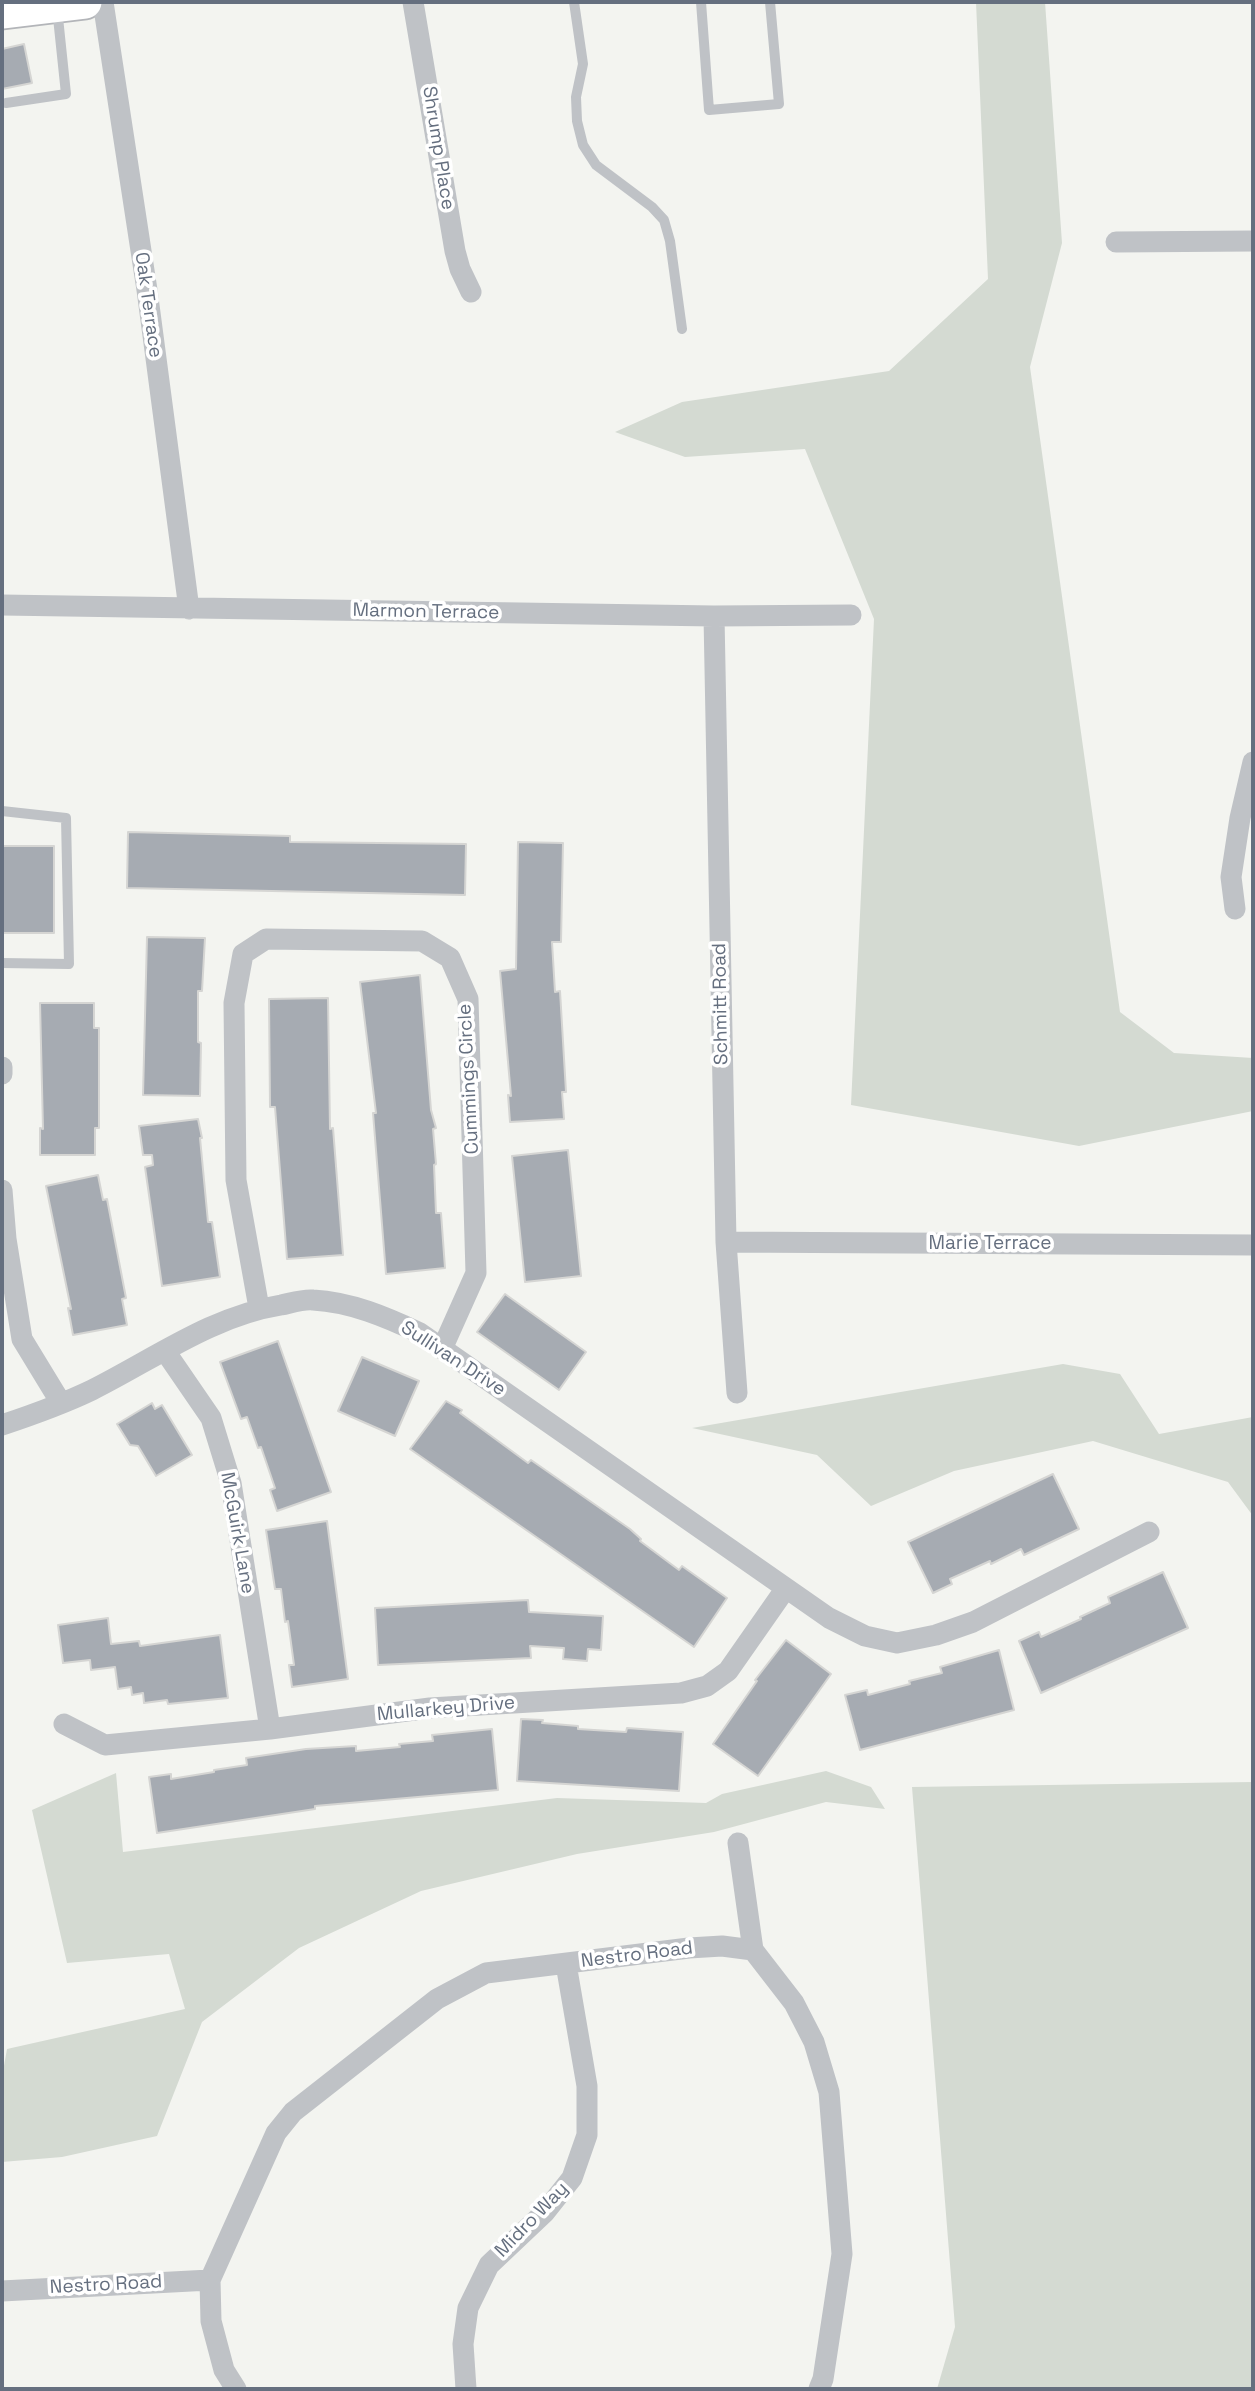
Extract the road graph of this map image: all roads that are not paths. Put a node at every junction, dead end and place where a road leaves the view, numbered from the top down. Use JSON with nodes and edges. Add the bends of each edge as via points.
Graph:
{"nodes":[{"id":1,"x":103,"y":2,"type":"edge"},
{"id":2,"x":414,"y":2,"type":"edge"},
{"id":3,"x":574,"y":2,"type":"edge"},
{"id":4,"x":701,"y":2,"type":"edge"},
{"id":5,"x":770,"y":2,"type":"edge"},
{"id":6,"x":71,"y":3,"type":"edge"},
{"id":7,"x":2,"y":12,"type":"edge"},
{"id":8,"x":6,"y":103,"type":"dead end"},
{"id":9,"x":1253,"y":241,"type":"edge"},
{"id":10,"x":1116,"y":242,"type":"dead end"},
{"id":11,"x":471,"y":292,"type":"dead end"},
{"id":12,"x":682,"y":329,"type":"dead end"},
{"id":13,"x":2,"y":605,"type":"edge"},
{"id":14,"x":189,"y":610,"type":"junction"},
{"id":15,"x":851,"y":615,"type":"dead end"},
{"id":16,"x":714,"y":616,"type":"junction"},
{"id":17,"x":1253,"y":762,"type":"edge"},
{"id":18,"x":2,"y":811,"type":"edge"},
{"id":19,"x":1235,"y":909,"type":"dead end"},
{"id":20,"x":2,"y":963,"type":"edge"},
{"id":21,"x":2,"y":1067,"type":"edge"},
{"id":22,"x":2,"y":1074,"type":"edge"},
{"id":23,"x":2,"y":1190,"type":"edge"},
{"id":24,"x":726,"y":1242,"type":"junction"},
{"id":25,"x":1253,"y":1245,"type":"edge"},
{"id":26,"x":259,"y":1308,"type":"junction"},
{"id":27,"x":442,"y":1349,"type":"junction"},
{"id":28,"x":165,"y":1351,"type":"junction"},
{"id":29,"x":737,"y":1393,"type":"dead end"},
{"id":30,"x":61,"y":1403,"type":"junction"},
{"id":31,"x":2,"y":1425,"type":"edge"},
{"id":32,"x":1149,"y":1532,"type":"dead end"},
{"id":33,"x":786,"y":1588,"type":"junction"},
{"id":34,"x":64,"y":1724,"type":"dead end"},
{"id":35,"x":270,"y":1729,"type":"junction"},
{"id":36,"x":738,"y":1843,"type":"dead end"},
{"id":37,"x":753,"y":1950,"type":"junction"},
{"id":38,"x":566,"y":1964,"type":"junction"},
{"id":39,"x":210,"y":2280,"type":"junction"},
{"id":40,"x":2,"y":2291,"type":"edge"},
{"id":41,"x":236,"y":2389,"type":"edge"},
{"id":42,"x":466,"y":2389,"type":"edge"},
{"id":43,"x":819,"y":2389,"type":"edge"}],
"edges":[{"from":1,"to":14,"type":"street","name":"Oak Terrace"},
{"from":2,"to":11,"type":"street","name":"Shrump Place","via":[[455,251]]},
{"from":3,"to":12,"type":"lane","via":[[583,64],[576,97],[583,145],[596,165],[664,220]]},
{"from":4,"to":5,"type":"lane","via":[[709,110],[779,104]]},
{"from":6,"to":7,"type":"main road"},
{"from":6,"to":8,"type":"lane","via":[[66,94]]},
{"from":9,"to":10,"type":"street"},
{"from":13,"to":14,"type":"street","name":"Marmon Terrace"},
{"from":14,"to":16,"type":"street","name":"Marmon Terrace"},
{"from":15,"to":16,"type":"street","name":"Marmon Terrace"},
{"from":16,"to":24,"type":"street","name":"Schmitt Road"},
{"from":17,"to":19,"type":"street","via":[[1231,877]]},
{"from":18,"to":20,"type":"lane","via":[[66,818],[69,964]]},
{"from":21,"to":22,"type":"street"},
{"from":23,"to":30,"type":"street","via":[[22,1339]]},
{"from":24,"to":25,"type":"street","name":"Marie Terrace"},
{"from":24,"to":29,"type":"street","name":"Schmitt Road"},
{"from":26,"to":27,"type":"street","name":"Sullivan Drive","via":[[310,1300],[345,1304],[381,1314]]},
{"from":26,"to":27,"type":"street","name":"Cummings Circle","via":[[236,1180],[234,1003],[243,954],[266,939],[422,941],[450,958],[468,999],[476,1273]]},
{"from":26,"to":28,"type":"street","name":"Sullivan Drive","via":[[224,1320]]},
{"from":27,"to":33,"type":"street","name":"Sullivan Drive"},
{"from":28,"to":30,"type":"street","name":"Sullivan Drive"},
{"from":28,"to":35,"type":"street","name":"McGuirk Lane","via":[[211,1419],[231,1483]]},
{"from":30,"to":31,"type":"street","name":"Sullivan Drive"},
{"from":32,"to":33,"type":"street","via":[[973,1622],[897,1643],[865,1636]]},
{"from":33,"to":35,"type":"street","name":"Mullarkey Drive","via":[[728,1671],[707,1686],[681,1693],[430,1708]]},
{"from":34,"to":35,"type":"street","name":"Mullarkey Drive","via":[[105,1745]]},
{"from":36,"to":37,"type":"street"},
{"from":37,"to":38,"type":"street","name":"Nestro Road","via":[[690,1948]]},
{"from":37,"to":43,"type":"street","via":[[794,2003],[814,2042],[829,2092],[842,2254]]},
{"from":38,"to":39,"type":"street","name":"Nestro Road","via":[[486,1973],[449,1993],[293,2112],[276,2133]]},
{"from":38,"to":42,"type":"street","name":"Midro Way","via":[[587,2085],[587,2135],[572,2178],[545,2212],[489,2264],[468,2308],[463,2344]]},
{"from":39,"to":40,"type":"street","name":"Nestro Road"},
{"from":39,"to":41,"type":"street","name":"Nestro Road","via":[[211,2321],[224,2370]]}]}
